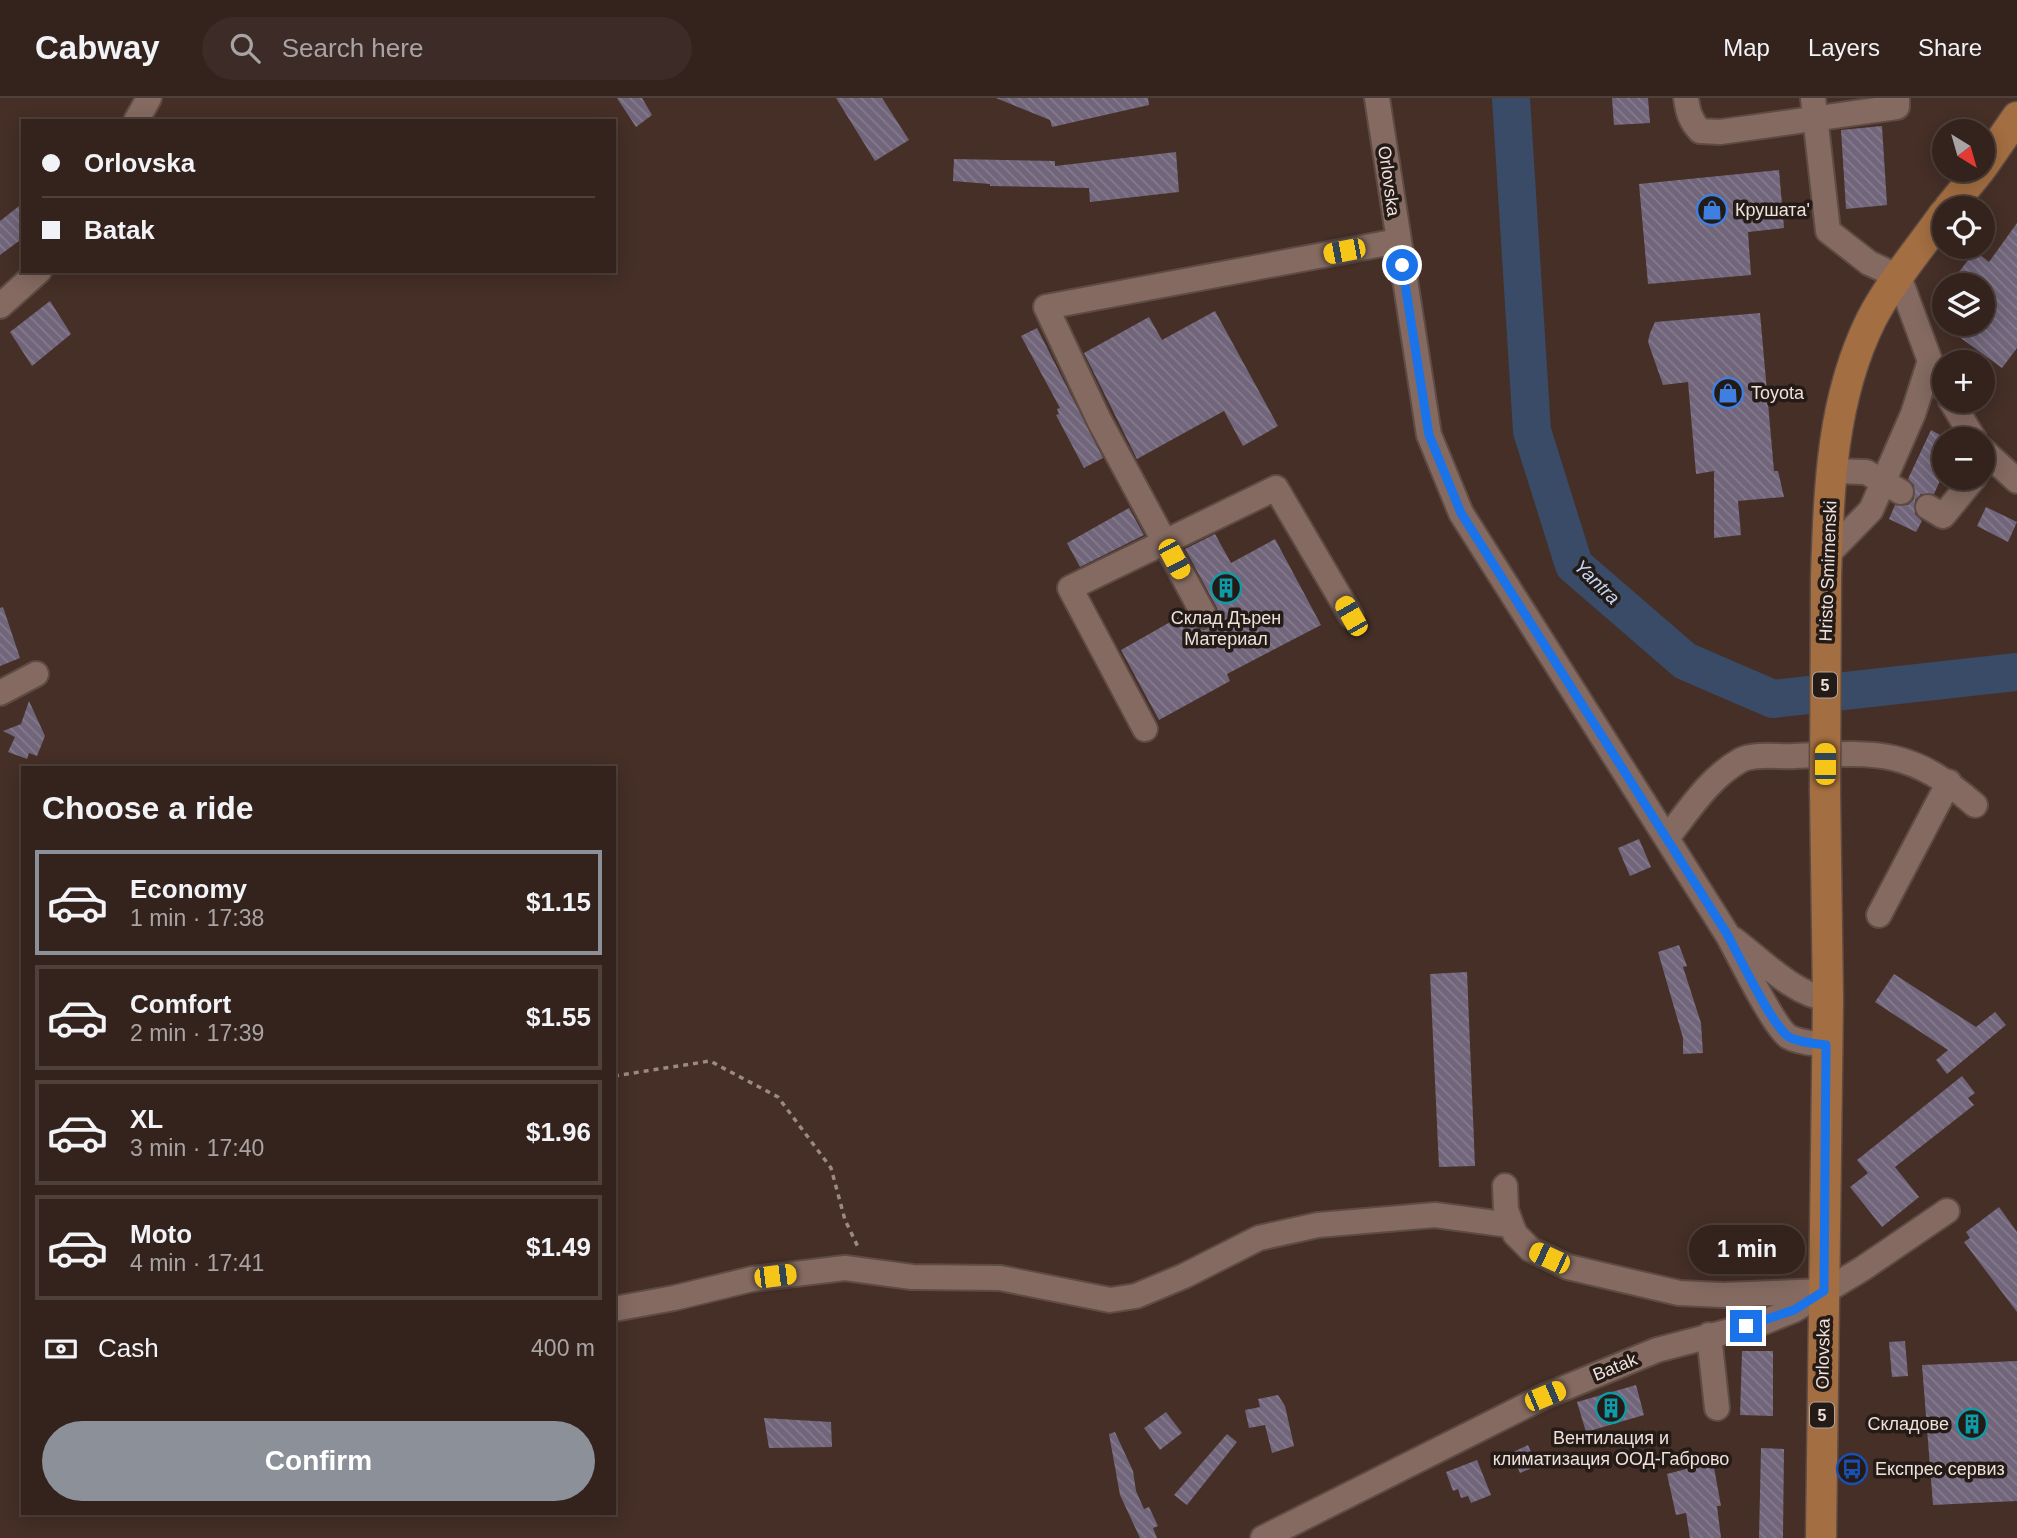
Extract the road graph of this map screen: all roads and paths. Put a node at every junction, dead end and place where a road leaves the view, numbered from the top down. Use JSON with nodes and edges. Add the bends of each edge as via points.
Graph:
{"nodes":[{"id":1,"x":149,"y":98,"type":"edge"},
{"id":2,"x":1377,"y":98,"type":"edge"},
{"id":3,"x":1686,"y":98,"type":"edge"},
{"id":4,"x":1897,"y":98,"type":"edge"},
{"id":5,"x":1814,"y":109,"type":"edge"},
{"id":6,"x":2017,"y":117,"type":"edge"},
{"id":7,"x":137,"y":119,"type":"edge"},
{"id":8,"x":1995,"y":148,"type":"edge"},
{"id":9,"x":1969,"y":182,"type":"edge"},
{"id":10,"x":1958,"y":196,"type":"edge"},
{"id":11,"x":1932,"y":231,"type":"edge"},
{"id":12,"x":1398,"y":241,"type":"junction"},
{"id":13,"x":37,"y":273,"type":"edge"},
{"id":14,"x":1899,"y":277,"type":"junction"},
{"id":15,"x":0,"y":306,"type":"edge"},
{"id":16,"x":1930,"y":360,"type":"junction"},
{"id":17,"x":1932,"y":364,"type":"edge"},
{"id":18,"x":1995,"y":465,"type":"edge"},
{"id":19,"x":1832,"y":471,"type":"junction"},
{"id":20,"x":2015,"y":476,"type":"edge"},
{"id":21,"x":1893,"y":487,"type":"junction"},
{"id":22,"x":1964,"y":490,"type":"edge"},
{"id":23,"x":1928,"y":508,"type":"dead end"},
{"id":24,"x":1164,"y":541,"type":"junction"},
{"id":25,"x":1826,"y":567,"type":"junction"},
{"id":26,"x":1204,"y":615,"type":"dead end"},
{"id":27,"x":1351,"y":616,"type":"dead end"},
{"id":28,"x":37,"y":674,"type":"dead end"},
{"id":29,"x":0,"y":693,"type":"edge"},
{"id":30,"x":1145,"y":729,"type":"dead end"},
{"id":31,"x":1949,"y":782,"type":"junction"},
{"id":32,"x":1975,"y":804,"type":"dead end"},
{"id":33,"x":1667,"y":838,"type":"junction"},
{"id":34,"x":1879,"y":915,"type":"dead end"},
{"id":35,"x":1727,"y":934,"type":"junction"},
{"id":36,"x":1828,"y":999,"type":"junction"},
{"id":37,"x":1826,"y":1045,"type":"junction"},
{"id":38,"x":616,"y":1076,"type":"edge"},
{"id":39,"x":1505,"y":1186,"type":"dead end"},
{"id":40,"x":1947,"y":1211,"type":"dead end"},
{"id":41,"x":1510,"y":1225,"type":"junction"},
{"id":42,"x":870,"y":1271,"type":"junction"},
{"id":43,"x":1824,"y":1291,"type":"junction"},
{"id":44,"x":616,"y":1309,"type":"edge"},
{"id":45,"x":1709,"y":1335,"type":"junction"},
{"id":46,"x":1717,"y":1408,"type":"dead end"},
{"id":47,"x":1263,"y":1538,"type":"edge"},
{"id":48,"x":1821,"y":1538,"type":"edge"}],
"edges":[{"from":1,"to":7,"type":"street"},
{"from":2,"to":12,"type":"street","name":"Orlovska"},
{"from":3,"to":5,"type":"street","via":[[1688,116],[1700,131],[1720,132]]},
{"from":4,"to":5,"type":"street","via":[[1897,107]]},
{"from":5,"to":14,"type":"street","via":[[1828,231],[1869,263]]},
{"from":6,"to":8,"type":"main road"},
{"from":9,"to":10,"type":"main road"},
{"from":11,"to":14,"type":"main road","name":"Hristo Smirnenski","number":"5"},
{"from":12,"to":24,"type":"street","via":[[1046,307],[1099,420]]},
{"from":12,"to":33,"type":"street","name":"Orlovska","via":[[1429,435],[1461,513]]},
{"from":13,"to":15,"type":"street"},
{"from":14,"to":16,"type":"street"},
{"from":14,"to":19,"type":"main road","name":"Hristo Smirnenski","number":"5","via":[[1857,350],[1838,417]]},
{"from":16,"to":17,"type":"street"},
{"from":16,"to":21,"type":"street"},
{"from":18,"to":20,"type":"street"},
{"from":19,"to":21,"type":"street","via":[[1866,472]]},
{"from":19,"to":25,"type":"main road","name":"Hristo Smirnenski","number":"5"},
{"from":21,"to":25,"type":"street"},
{"from":22,"to":23,"type":"street","via":[[1942,516]]},
{"from":24,"to":26,"type":"street"},
{"from":24,"to":27,"type":"street","via":[[1276,488]]},
{"from":24,"to":30,"type":"street","via":[[1070,588]]},
{"from":25,"to":36,"type":"main road","name":"Hristo Smirnenski","number":"5","bridge":true},
{"from":28,"to":29,"type":"street"},
{"from":31,"to":32,"type":"street"},
{"from":31,"to":33,"type":"street","via":[[1898,758],[1857,753],[1745,758],[1706,789]]},
{"from":31,"to":34,"type":"street"},
{"from":33,"to":35,"type":"street","name":"Orlovska"},
{"from":35,"to":36,"type":"street","name":"Orlovska","via":[[1801,990]]},
{"from":35,"to":37,"type":"street","name":"Orlovska","via":[[1785,1035]]},
{"from":36,"to":37,"type":"main road","name":"Orlovska","number":"5"},
{"from":37,"to":43,"type":"main road","name":"Orlovska","number":"5"},
{"from":38,"to":42,"type":"path","via":[[710,1061],[778,1097],[831,1168],[845,1220]]},
{"from":39,"to":41,"type":"street"},
{"from":40,"to":43,"type":"street","name":"Batak"},
{"from":41,"to":42,"type":"street","via":[[1435,1215],[1318,1225],[1259,1238],[1136,1296],[1110,1300],[1000,1278],[912,1277]]},
{"from":41,"to":43,"type":"street","via":[[1531,1249],[1568,1267],[1626,1282],[1679,1293]]},
{"from":42,"to":44,"type":"street","via":[[845,1268],[752,1279]]},
{"from":43,"to":45,"type":"street","name":"Batak","via":[[1764,1322]]},
{"from":43,"to":48,"type":"main road","name":"Orlovska","number":"5"},
{"from":45,"to":46,"type":"street"},
{"from":45,"to":47,"type":"street","name":"Batak","via":[[1637,1357],[1545,1396]]}]}
